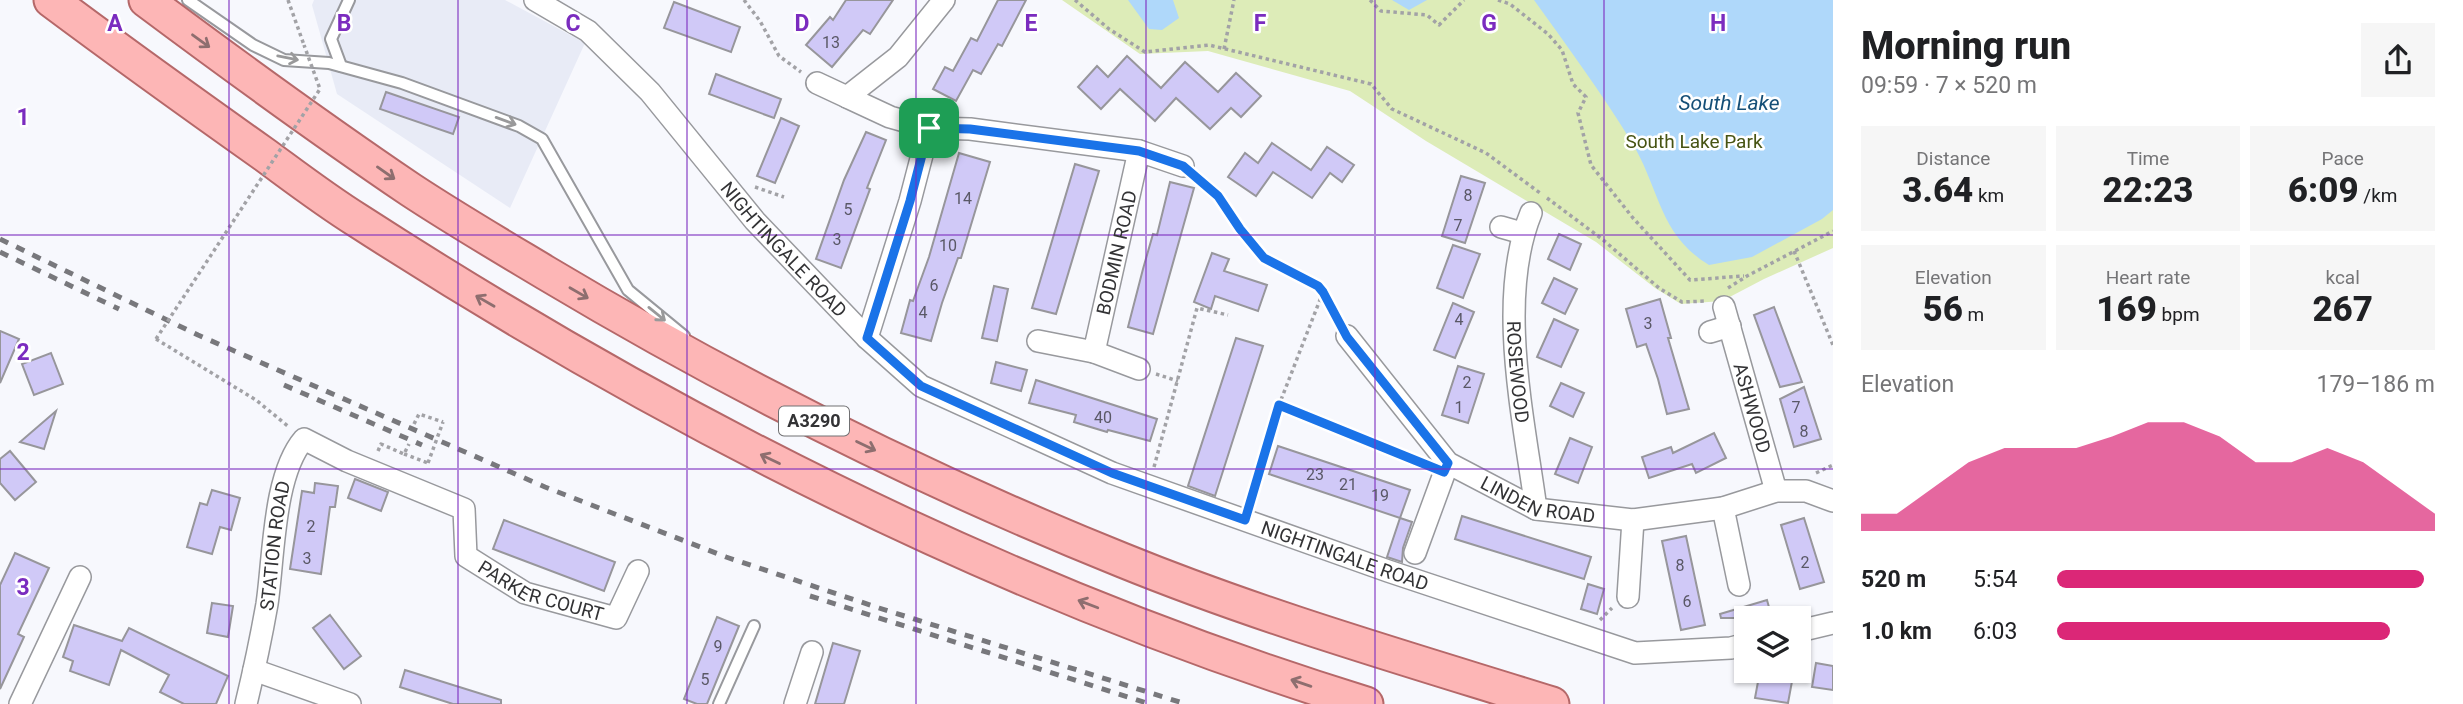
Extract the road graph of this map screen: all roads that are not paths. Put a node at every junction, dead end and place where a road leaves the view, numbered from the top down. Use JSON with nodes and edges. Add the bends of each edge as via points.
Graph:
{"nodes":[{"id":1,"x":51,"y":0,"type":"edge"},
{"id":2,"x":146,"y":0,"type":"edge"},
{"id":3,"x":188,"y":0,"type":"edge"},
{"id":4,"x":349,"y":0,"type":"edge"},
{"id":5,"x":535,"y":0,"type":"edge"},
{"id":6,"x":944,"y":0,"type":"edge"},
{"id":7,"x":341,"y":66,"type":"junction"},
{"id":8,"x":817,"y":83,"type":"road end"},
{"id":9,"x":848,"y":97,"type":"junction"},
{"id":10,"x":929,"y":128,"type":"junction"},
{"id":11,"x":1139,"y":151,"type":"junction"},
{"id":12,"x":1183,"y":166,"type":"road end"},
{"id":13,"x":1501,"y":227,"type":"dead end"},
{"id":14,"x":1719,"y":312,"type":"road end"},
{"id":15,"x":1347,"y":337,"type":"road end"},
{"id":16,"x":867,"y":338,"type":"junction"},
{"id":17,"x":1038,"y":341,"type":"dead end"},
{"id":18,"x":1094,"y":352,"type":"junction"},
{"id":19,"x":1139,"y":369,"type":"dead end"},
{"id":20,"x":746,"y":385,"type":"junction"},
{"id":21,"x":346,"y":461,"type":"joint"},
{"id":22,"x":1446,"y":468,"type":"junction"},
{"id":23,"x":1776,"y":491,"type":"junction"},
{"id":24,"x":1833,"y":501,"type":"edge"},
{"id":25,"x":1723,"y":508,"type":"junction"},
{"id":26,"x":1536,"y":509,"type":"junction"},
{"id":27,"x":1633,"y":520,"type":"junction"},
{"id":28,"x":1415,"y":553,"type":"dead end"},
{"id":29,"x":638,"y":571,"type":"dead end"},
{"id":30,"x":80,"y":577,"type":"dead end"},
{"id":31,"x":1739,"y":585,"type":"dead end"},
{"id":32,"x":1628,"y":597,"type":"road end"},
{"id":33,"x":1833,"y":623,"type":"edge"},
{"id":34,"x":754,"y":626,"type":"dead end"},
{"id":35,"x":1811,"y":628,"type":"edge"},
{"id":36,"x":1734,"y":647,"type":"edge"},
{"id":37,"x":812,"y":652,"type":"dead end"},
{"id":38,"x":254,"y":670,"type":"junction"},
{"id":39,"x":20,"y":704,"type":"edge"},
{"id":40,"x":246,"y":704,"type":"edge"},
{"id":41,"x":350,"y":704,"type":"edge"},
{"id":42,"x":719,"y":704,"type":"edge"},
{"id":43,"x":795,"y":704,"type":"edge"},
{"id":44,"x":1366,"y":704,"type":"edge"},
{"id":45,"x":1552,"y":704,"type":"edge"}],
"edges":[{"from":44,"to":1,"type":"main road","number":"A3290","one_way":true,"via":[[1072,598],[735,442],[640,391],[353,218]]},
{"from":2,"to":20,"type":"main road","number":"A3290","one_way":true,"via":[[413,191],[611,311]]},
{"from":3,"to":7,"type":"lane","one_way":true,"via":[[253,45],[284,60]]},
{"from":4,"to":7,"type":"lane","via":[[331,39]]},
{"from":5,"to":16,"type":"street","name":"NIGHTINGALE ROAD","via":[[588,32],[650,92],[755,221]]},
{"from":6,"to":9,"type":"street","via":[[898,57]]},
{"from":7,"to":20,"type":"lane","one_way":true,"via":[[402,83],[519,126],[542,139],[628,290]]},
{"from":8,"to":9,"type":"street"},
{"from":9,"to":10,"type":"street","via":[[890,117]]},
{"from":10,"to":11,"type":"street"},
{"from":10,"to":16,"type":"street"},
{"from":11,"to":12,"type":"street"},
{"from":11,"to":18,"type":"street","name":"BODMIN ROAD"},
{"from":13,"to":26,"type":"street","name":"ROSEWOOD","via":[[1527,223],[1512,317]]},
{"from":14,"to":23,"type":"street","name":"ASHWOOD"},
{"from":15,"to":22,"type":"street","name":"LINDEN ROAD"},
{"from":16,"to":36,"type":"street","name":"NIGHTINGALE ROAD","via":[[921,386],[1148,486],[1635,653]]},
{"from":17,"to":18,"type":"street"},
{"from":18,"to":19,"type":"street"},
{"from":20,"to":45,"type":"main road","number":"A3290","one_way":true,"via":[[976,499],[1125,561],[1295,622]]},
{"from":21,"to":29,"type":"street","name":"PARKER COURT","via":[[464,509],[466,556],[525,593],[616,618]]},
{"from":21,"to":38,"type":"street","name":"STATION ROAD","via":[[304,439],[295,450],[281,489]]},
{"from":22,"to":26,"type":"street","name":"LINDEN ROAD"},
{"from":22,"to":28,"type":"street"},
{"from":23,"to":24,"type":"street","name":"LINDEN ROAD","via":[[1806,491]]},
{"from":23,"to":25,"type":"street","name":"LINDEN ROAD"},
{"from":25,"to":27,"type":"street","name":"LINDEN ROAD"},
{"from":25,"to":31,"type":"street"},
{"from":26,"to":27,"type":"street","name":"LINDEN ROAD"},
{"from":27,"to":32,"type":"street"},
{"from":30,"to":39,"type":"street"},
{"from":33,"to":35,"type":"street"},
{"from":34,"to":42,"type":"lane"},
{"from":37,"to":43,"type":"street"},
{"from":38,"to":40,"type":"street","name":"STATION ROAD"},
{"from":38,"to":41,"type":"street"}]}
